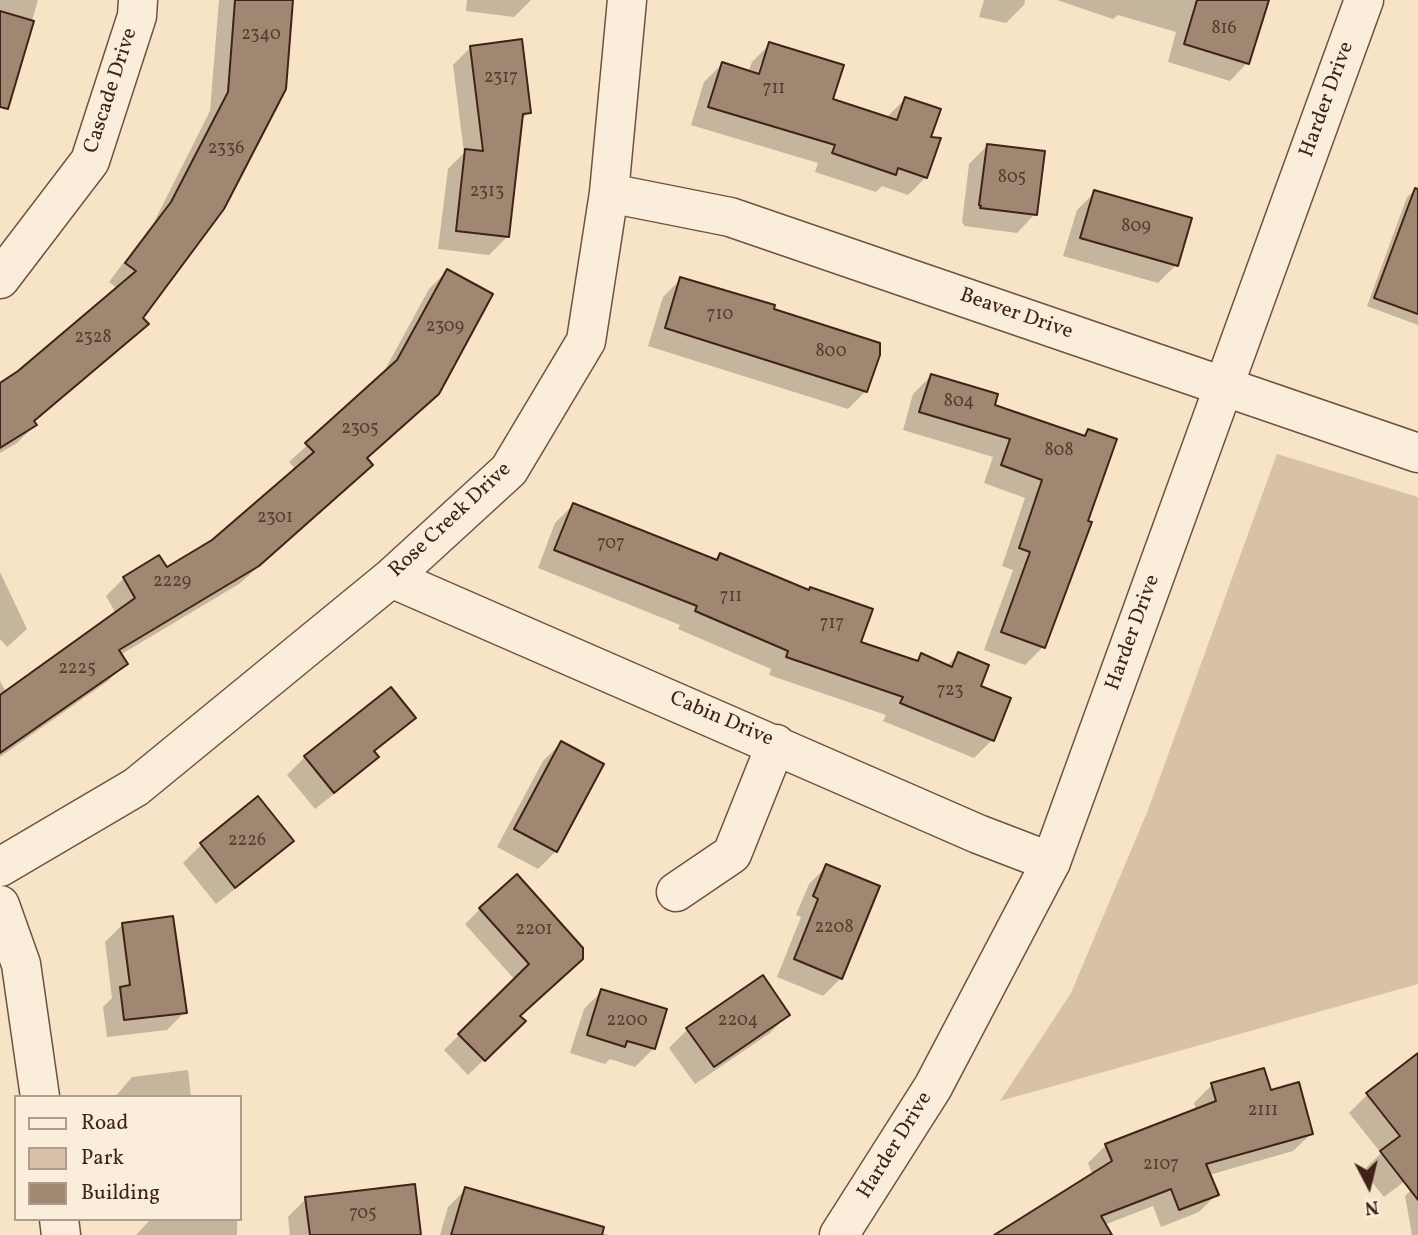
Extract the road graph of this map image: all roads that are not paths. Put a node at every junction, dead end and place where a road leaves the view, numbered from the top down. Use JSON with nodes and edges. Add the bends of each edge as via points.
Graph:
{"nodes":[{"id":1,"x":138,"y":0,"type":"edge"},
{"id":2,"x":627,"y":0,"type":"edge"},
{"id":3,"x":1364,"y":0,"type":"edge"},
{"id":4,"x":609,"y":193,"type":"junction"},
{"id":5,"x":0,"y":279,"type":"edge"},
{"id":6,"x":1224,"y":386,"type":"junction"},
{"id":7,"x":1418,"y":453,"type":"edge"},
{"id":8,"x":391,"y":578,"type":"junction"},
{"id":9,"x":776,"y":744,"type":"junction"},
{"id":10,"x":1051,"y":862,"type":"junction"},
{"id":11,"x":0,"y":867,"type":"edge"},
{"id":12,"x":676,"y":892,"type":"dead end"},
{"id":13,"x":0,"y":905,"type":"edge"},
{"id":14,"x":40,"y":1095,"type":"edge"},
{"id":15,"x":839,"y":1235,"type":"edge"}],
"edges":[{"from":1,"to":5,"type":"street","name":"Cascade Drive","via":[[90,161]]},
{"from":2,"to":4,"type":"street","name":"Rose Creek Drive"},
{"from":3,"to":6,"type":"street","name":"Harder Drive"},
{"from":4,"to":6,"type":"street","name":"Beaver Drive","via":[[730,216]]},
{"from":4,"to":8,"type":"street","name":"Rose Creek Drive","via":[[586,341],[509,470]]},
{"from":6,"to":7,"type":"street","name":"Beaver Drive"},
{"from":6,"to":10,"type":"street","name":"Harder Drive"},
{"from":8,"to":9,"type":"street","name":"Cabin Drive"},
{"from":8,"to":11,"type":"street","name":"Rose Creek Drive","via":[[136,787]]},
{"from":9,"to":10,"type":"street","name":"Cabin Drive"},
{"from":9,"to":12,"type":"street","via":[[732,855]]},
{"from":10,"to":15,"type":"street","name":"Harder Drive","via":[[933,1087]]},
{"from":13,"to":14,"type":"street","via":[[20,964]]}]}
